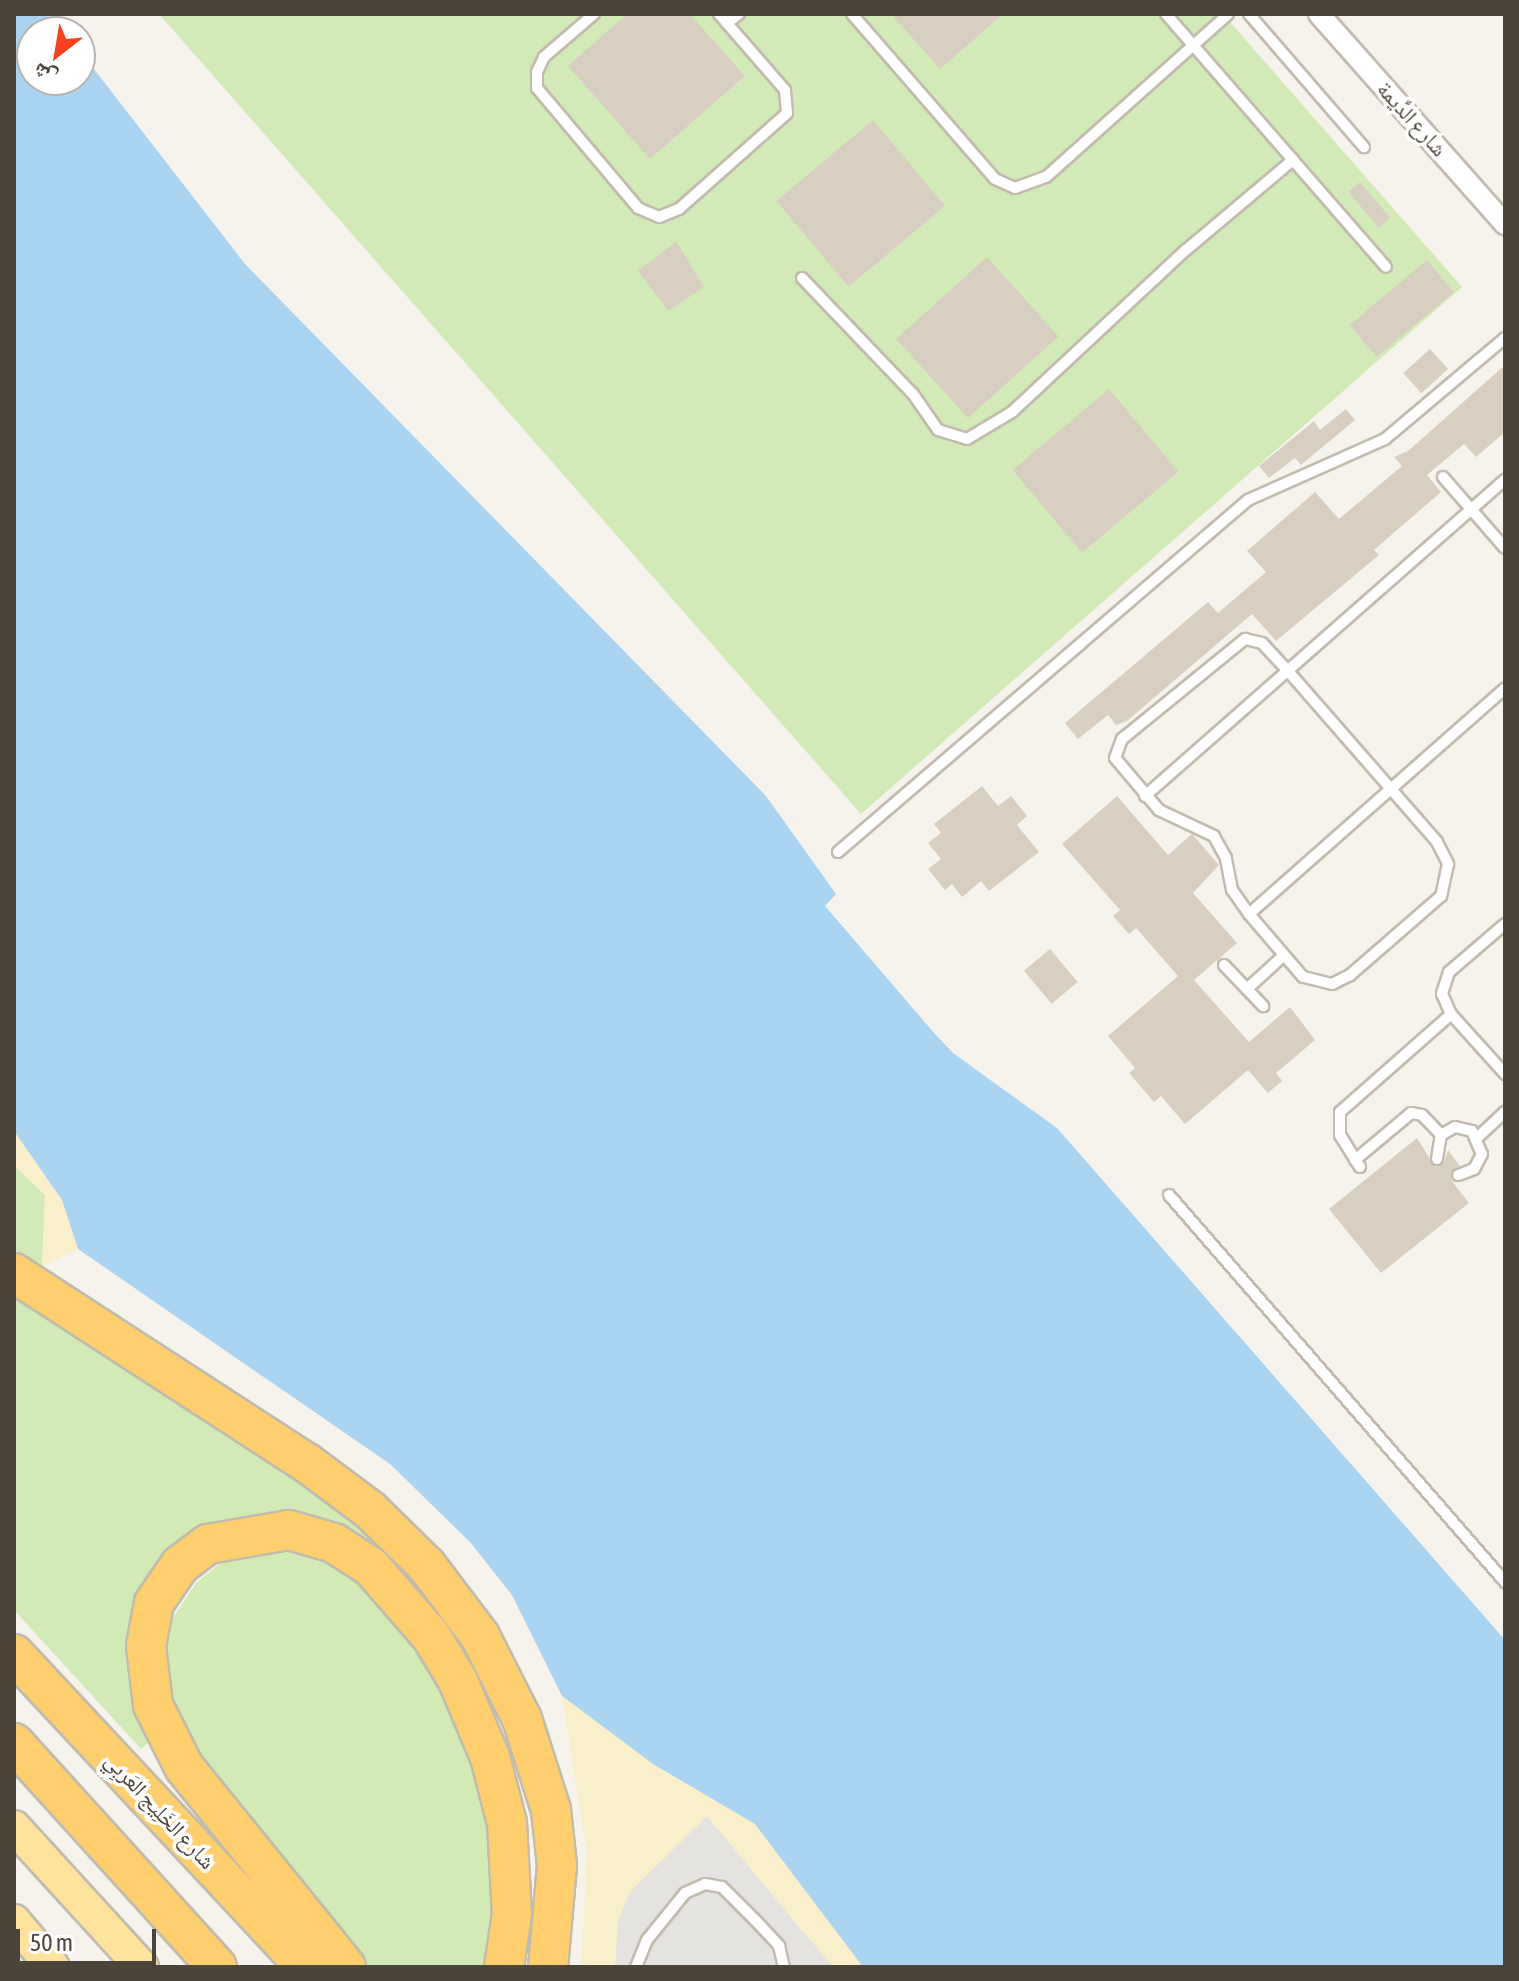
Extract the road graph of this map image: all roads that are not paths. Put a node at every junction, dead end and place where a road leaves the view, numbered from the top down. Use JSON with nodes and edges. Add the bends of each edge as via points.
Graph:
{"nodes":[{"id":1,"x":594,"y":14,"type":"edge"},
{"id":2,"x":719,"y":14,"type":"edge"},
{"id":3,"x":739,"y":14,"type":"edge"},
{"id":4,"x":852,"y":14,"type":"edge"},
{"id":5,"x":1166,"y":14,"type":"edge"},
{"id":6,"x":1228,"y":14,"type":"edge"},
{"id":7,"x":1249,"y":14,"type":"edge"},
{"id":8,"x":1319,"y":14,"type":"edge"},
{"id":9,"x":727,"y":23,"type":"junction"},
{"id":10,"x":1194,"y":46,"type":"junction"},
{"id":11,"x":1364,"y":147,"type":"dead end"},
{"id":12,"x":1293,"y":160,"type":"junction"},
{"id":13,"x":1505,"y":224,"type":"edge"},
{"id":14,"x":1386,"y":267,"type":"dead end"},
{"id":15,"x":802,"y":278,"type":"dead end"},
{"id":16,"x":1505,"y":338,"type":"edge"},
{"id":17,"x":1443,"y":477,"type":"dead end"},
{"id":18,"x":1505,"y":480,"type":"edge"},
{"id":19,"x":1472,"y":510,"type":"junction"},
{"id":20,"x":1505,"y":548,"type":"edge"},
{"id":21,"x":1288,"y":671,"type":"junction"},
{"id":22,"x":1505,"y":688,"type":"edge"},
{"id":23,"x":1390,"y":787,"type":"junction"},
{"id":24,"x":1145,"y":796,"type":"junction"},
{"id":25,"x":838,"y":852,"type":"dead end"},
{"id":26,"x":1249,"y":914,"type":"junction"},
{"id":27,"x":1505,"y":924,"type":"edge"},
{"id":28,"x":1283,"y":956,"type":"junction"},
{"id":29,"x":1224,"y":965,"type":"dead end"},
{"id":30,"x":1247,"y":989,"type":"junction"},
{"id":31,"x":1263,"y":1006,"type":"dead end"},
{"id":32,"x":1451,"y":1014,"type":"junction"},
{"id":33,"x":1505,"y":1074,"type":"edge"},
{"id":34,"x":1505,"y":1112,"type":"edge"},
{"id":35,"x":1441,"y":1135,"type":"junction"},
{"id":36,"x":1478,"y":1137,"type":"junction"},
{"id":37,"x":1437,"y":1159,"type":"dead end"},
{"id":38,"x":1458,"y":1175,"type":"dead end"},
{"id":39,"x":1169,"y":1195,"type":"dead end"},
{"id":40,"x":14,"y":1273,"type":"edge"},
{"id":41,"x":1505,"y":1582,"type":"edge"},
{"id":42,"x":14,"y":1654,"type":"edge"},
{"id":43,"x":14,"y":1743,"type":"edge"},
{"id":44,"x":14,"y":1827,"type":"edge"},
{"id":45,"x":14,"y":1921,"type":"edge"},
{"id":46,"x":53,"y":1967,"type":"edge"},
{"id":47,"x":142,"y":1967,"type":"edge"},
{"id":48,"x":217,"y":1967,"type":"edge"},
{"id":49,"x":306,"y":1967,"type":"edge"},
{"id":50,"x":346,"y":1967,"type":"edge"},
{"id":51,"x":504,"y":1967,"type":"edge"},
{"id":52,"x":548,"y":1967,"type":"edge"},
{"id":53,"x":636,"y":1967,"type":"edge"},
{"id":54,"x":784,"y":1967,"type":"edge"}],
"edges":[{"from":1,"to":9,"type":"lane","via":[[544,57],[537,88],[638,208],[659,217],[679,209],[787,113],[785,90]]},
{"from":2,"to":9,"type":"lane"},
{"from":3,"to":9,"type":"lane"},
{"from":4,"to":10,"type":"lane","via":[[995,179],[1015,188],[1046,177]]},
{"from":5,"to":10,"type":"lane"},
{"from":6,"to":10,"type":"lane"},
{"from":7,"to":11,"type":"lane"},
{"from":8,"to":13,"type":"street","name":"شارع الدِّيمة"},
{"from":10,"to":12,"type":"lane"},
{"from":12,"to":14,"type":"lane"},
{"from":12,"to":15,"type":"lane","via":[[1186,250],[1012,412],[967,439],[938,430],[913,394]]},
{"from":16,"to":25,"type":"lane","via":[[1385,439],[1248,500]]},
{"from":17,"to":19,"type":"lane"},
{"from":18,"to":19,"type":"lane"},
{"from":19,"to":20,"type":"lane"},
{"from":19,"to":21,"type":"lane"},
{"from":21,"to":23,"type":"lane"},
{"from":21,"to":24,"type":"lane"},
{"from":21,"to":24,"type":"lane","via":[[1257,640],[1239,641],[1122,739],[1116,747],[1117,763]]},
{"from":22,"to":23,"type":"lane"},
{"from":23,"to":26,"type":"lane"},
{"from":23,"to":28,"type":"lane","via":[[1444,852],[1448,877],[1441,896],[1342,981],[1312,982]]},
{"from":24,"to":26,"type":"lane","via":[[1165,815],[1214,836],[1226,858],[1232,890]]},
{"from":26,"to":28,"type":"lane"},
{"from":27,"to":32,"type":"lane","via":[[1449,972],[1442,994]]},
{"from":28,"to":30,"type":"lane"},
{"from":29,"to":30,"type":"lane"},
{"from":30,"to":31,"type":"lane"},
{"from":32,"to":33,"type":"lane"},
{"from":32,"to":35,"type":"lane","via":[[1344,1105],[1338,1128],[1357,1164],[1405,1114],[1422,1115]]},
{"from":34,"to":36,"type":"lane"},
{"from":35,"to":36,"type":"lane","via":[[1455,1127]]},
{"from":35,"to":37,"type":"lane"},
{"from":36,"to":38,"type":"lane","via":[[1480,1162]]},
{"from":39,"to":41,"type":"lane"},
{"from":40,"to":52,"type":"highway","via":[[307,1463],[370,1510],[427,1566],[480,1636],[522,1719],[551,1810],[557,1865]]},
{"from":42,"to":49,"type":"highway","name":"شارع الخَلِيج العَربِي"},
{"from":43,"to":48,"type":"highway"},
{"from":44,"to":47,"type":"main road"},
{"from":45,"to":46,"type":"main road"},
{"from":50,"to":51,"type":"highway","via":[[184,1767],[153,1705],[146,1646],[154,1603],[180,1565],[208,1544],[289,1530],[334,1543],[371,1567],[431,1636],[458,1681],[490,1757],[507,1823],[512,1914]]},
{"from":53,"to":54,"type":"lane","via":[[647,1940],[685,1893],[705,1884],[722,1887],[763,1928],[779,1946]]}]}
